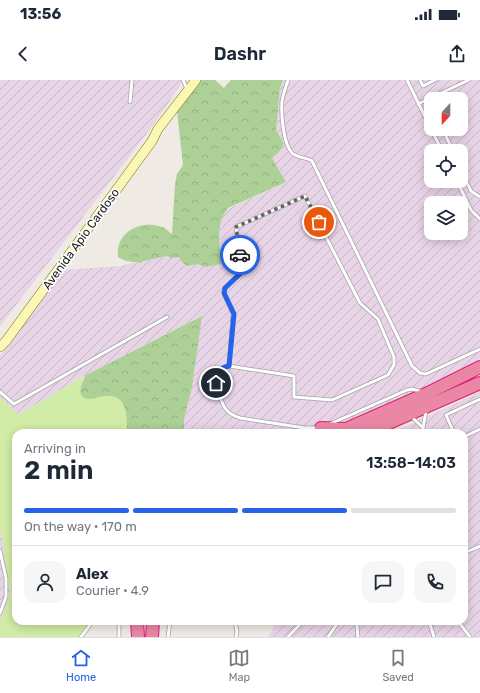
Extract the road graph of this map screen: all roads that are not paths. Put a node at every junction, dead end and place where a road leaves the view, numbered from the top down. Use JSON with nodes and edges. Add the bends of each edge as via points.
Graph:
{"nodes":[{"id":1,"x":132,"y":80,"type":"edge"},
{"id":2,"x":183,"y":80,"type":"edge"},
{"id":3,"x":196,"y":80,"type":"edge"},
{"id":4,"x":288,"y":80,"type":"edge"},
{"id":5,"x":407,"y":80,"type":"edge"},
{"id":6,"x":420,"y":80,"type":"edge"},
{"id":7,"x":435,"y":80,"type":"edge"},
{"id":8,"x":469,"y":80,"type":"edge"},
{"id":9,"x":188,"y":91,"type":"junction"},
{"id":10,"x":443,"y":92,"type":"edge"},
{"id":11,"x":424,"y":101,"type":"edge"},
{"id":12,"x":130,"y":102,"type":"dead end"},
{"id":13,"x":418,"y":104,"type":"junction"},
{"id":14,"x":158,"y":129,"type":"junction"},
{"id":15,"x":438,"y":144,"type":"edge"},
{"id":16,"x":468,"y":185,"type":"edge"},
{"id":17,"x":460,"y":188,"type":"edge"},
{"id":18,"x":479,"y":195,"type":"edge"},
{"id":19,"x":480,"y":219,"type":"edge"},
{"id":20,"x":168,"y":316,"type":"dead end"},
{"id":21,"x":0,"y":343,"type":"edge"},
{"id":22,"x":0,"y":346,"type":"edge"},
{"id":23,"x":480,"y":350,"type":"edge"},
{"id":24,"x":229,"y":366,"type":"junction"},
{"id":25,"x":480,"y":367,"type":"edge"},
{"id":26,"x":480,"y":383,"type":"edge"},
{"id":27,"x":0,"y":392,"type":"edge"},
{"id":28,"x":426,"y":394,"type":"junction"},
{"id":29,"x":480,"y":398,"type":"edge"},
{"id":30,"x":426,"y":407,"type":"junction"},
{"id":31,"x":410,"y":415,"type":"junction"},
{"id":32,"x":305,"y":428,"type":"joint"},
{"id":33,"x":321,"y":428,"type":"junction"},
{"id":34,"x":423,"y":428,"type":"joint"},
{"id":35,"x":328,"y":429,"type":"edge"},
{"id":36,"x":346,"y":429,"type":"edge"},
{"id":37,"x":376,"y":429,"type":"edge"},
{"id":38,"x":452,"y":429,"type":"edge"},
{"id":39,"x":480,"y":429,"type":"edge"},
{"id":40,"x":468,"y":435,"type":"edge"},
{"id":41,"x":480,"y":546,"type":"edge"},
{"id":42,"x":0,"y":551,"type":"edge"},
{"id":43,"x":468,"y":551,"type":"edge"},
{"id":44,"x":0,"y":613,"type":"edge"},
{"id":45,"x":90,"y":625,"type":"edge"},
{"id":46,"x":119,"y":625,"type":"edge"},
{"id":47,"x":137,"y":625,"type":"edge"},
{"id":48,"x":152,"y":625,"type":"edge"},
{"id":49,"x":170,"y":625,"type":"edge"},
{"id":50,"x":236,"y":625,"type":"edge"},
{"id":51,"x":299,"y":625,"type":"edge"},
{"id":52,"x":336,"y":625,"type":"edge"},
{"id":53,"x":357,"y":625,"type":"edge"},
{"id":54,"x":430,"y":625,"type":"edge"},
{"id":55,"x":461,"y":625,"type":"edge"},
{"id":56,"x":81,"y":637,"type":"edge"},
{"id":57,"x":119,"y":637,"type":"edge"},
{"id":58,"x":138,"y":637,"type":"edge"},
{"id":59,"x":152,"y":637,"type":"edge"},
{"id":60,"x":168,"y":637,"type":"edge"},
{"id":61,"x":236,"y":637,"type":"edge"},
{"id":62,"x":288,"y":637,"type":"edge"},
{"id":63,"x":328,"y":637,"type":"edge"},
{"id":64,"x":358,"y":637,"type":"edge"},
{"id":65,"x":434,"y":637,"type":"edge"},
{"id":66,"x":470,"y":637,"type":"edge"}],
"edges":[{"from":1,"to":12,"type":"lane"},
{"from":2,"to":9,"type":"lane"},
{"from":3,"to":9,"type":"street","name":"Avenida Apio Cardoso"},
{"from":4,"to":23,"type":"lane","via":[[282,108],[284,133],[288,145],[294,155],[312,161],[412,366],[420,373],[426,374]]},
{"from":5,"to":13,"type":"lane"},
{"from":6,"to":7,"type":"lane","via":[[423,86]]},
{"from":8,"to":10,"type":"lane"},
{"from":9,"to":14,"type":"street","name":"Avenida Apio Cardoso"},
{"from":11,"to":13,"type":"lane"},
{"from":13,"to":15,"type":"lane"},
{"from":14,"to":21,"type":"street","name":"Avenida Apio Cardoso","via":[[147,138]]},
{"from":14,"to":22,"type":"street","name":"Avenida Apio Cardoso","via":[[110,199]]},
{"from":16,"to":18,"type":"lane","via":[[471,191]]},
{"from":17,"to":19,"type":"lane","via":[[471,210]]},
{"from":20,"to":27,"type":"lane","via":[[14,404]]},
{"from":24,"to":24,"type":"lane","via":[[234,314],[224,293],[225,288],[242,272],[236,227],[305,196],[360,303],[378,319],[394,357],[392,371],[332,400],[294,397],[294,376]]},
{"from":24,"to":32,"type":"lane","via":[[223,367],[216,376],[221,400],[228,411],[240,418]]},
{"from":25,"to":28,"type":"highway"},
{"from":26,"to":30,"type":"highway"},
{"from":28,"to":33,"type":"lane","via":[[407,390]]},
{"from":28,"to":36,"type":"highway"},
{"from":29,"to":38,"type":"lane","via":[[446,415]]},
{"from":30,"to":31,"type":"highway"},
{"from":30,"to":34,"type":"lane"},
{"from":31,"to":34,"type":"lane"},
{"from":31,"to":37,"type":"highway"},
{"from":32,"to":33,"type":"lane"},
{"from":33,"to":35,"type":"highway"},
{"from":39,"to":40,"type":"lane"},
{"from":41,"to":43,"type":"lane"},
{"from":42,"to":44,"type":"lane","via":[[6,578],[6,597]]},
{"from":45,"to":56,"type":"lane"},
{"from":46,"to":57,"type":"lane"},
{"from":47,"to":58,"type":"highway"},
{"from":48,"to":59,"type":"highway"},
{"from":49,"to":60,"type":"lane"},
{"from":50,"to":61,"type":"lane"},
{"from":51,"to":62,"type":"lane"},
{"from":52,"to":63,"type":"lane"},
{"from":53,"to":64,"type":"lane"},
{"from":54,"to":65,"type":"lane"},
{"from":55,"to":66,"type":"lane"}]}
